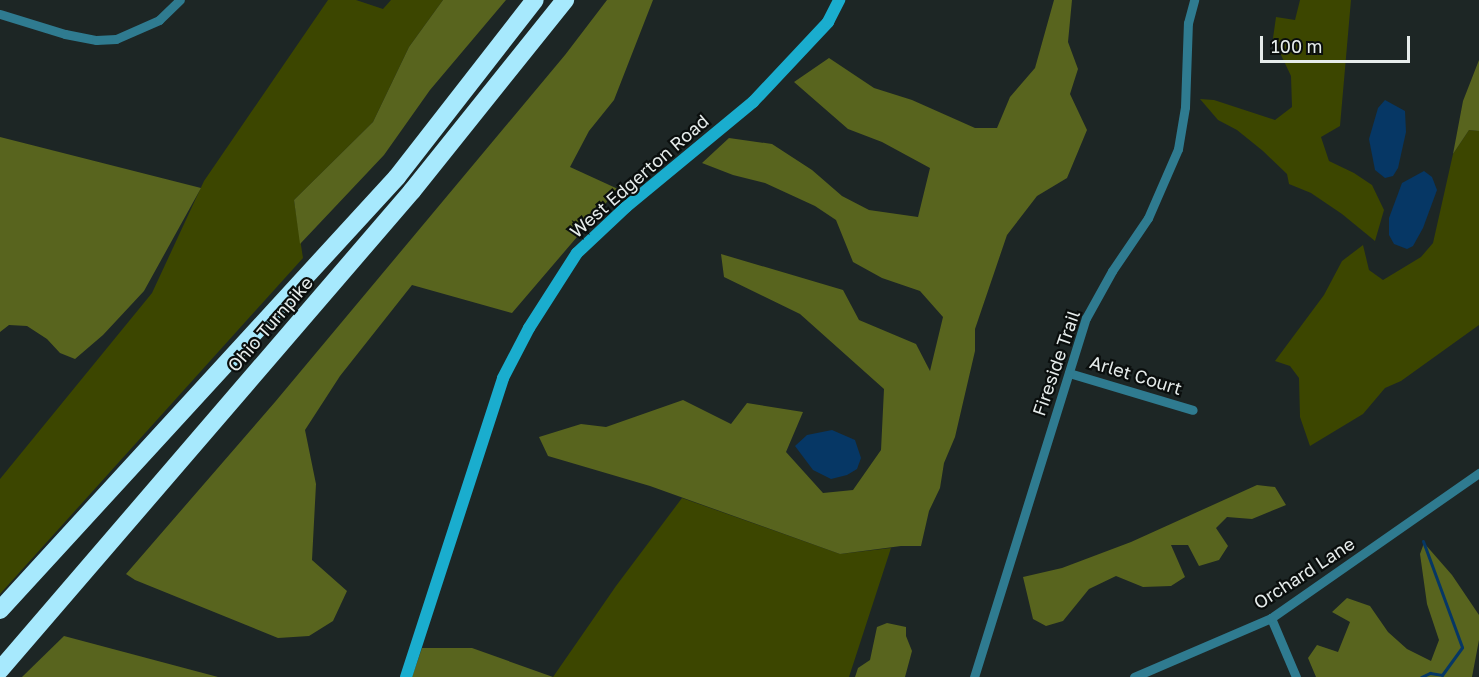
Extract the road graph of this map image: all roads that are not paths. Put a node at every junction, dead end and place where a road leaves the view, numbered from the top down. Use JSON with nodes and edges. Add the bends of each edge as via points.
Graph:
{"nodes":[{"id":1,"x":180,"y":0,"type":"edge"},
{"id":2,"x":535,"y":0,"type":"edge"},
{"id":3,"x":565,"y":0,"type":"edge"},
{"id":4,"x":839,"y":0,"type":"edge"},
{"id":5,"x":1194,"y":0,"type":"edge"},
{"id":6,"x":0,"y":14,"type":"edge"},
{"id":7,"x":1069,"y":372,"type":"junction"},
{"id":8,"x":1193,"y":410,"type":"dead end"},
{"id":9,"x":1479,"y":473,"type":"edge"},
{"id":10,"x":0,"y":610,"type":"edge"},
{"id":11,"x":1271,"y":618,"type":"junction"},
{"id":12,"x":0,"y":670,"type":"edge"},
{"id":13,"x":406,"y":677,"type":"edge"},
{"id":14,"x":974,"y":677,"type":"edge"},
{"id":15,"x":1134,"y":677,"type":"edge"},
{"id":16,"x":1296,"y":677,"type":"edge"}],
"edges":[{"from":1,"to":6,"type":"street","via":[[159,21],[116,39],[64,34]]},
{"from":2,"to":10,"type":"highway","name":"Ohio Turnpike","via":[[397,177]]},
{"from":3,"to":12,"type":"highway","name":"Ohio Turnpike","via":[[412,191]]},
{"from":4,"to":13,"type":"street","name":"West Edgerton Road","via":[[828,21],[753,102],[626,207],[577,253],[529,328],[503,378]]},
{"from":5,"to":7,"type":"street","name":"Fireside Trail","via":[[1188,23],[1185,107],[1178,150],[1148,218],[1086,318]]},
{"from":7,"to":8,"type":"street","name":"Arlet Court"},
{"from":7,"to":14,"type":"street","name":"Fireside Trail"},
{"from":9,"to":11,"type":"street","name":"Orchard Lane"},
{"from":11,"to":15,"type":"street","name":"Orchard Lane"},
{"from":11,"to":16,"type":"street"}]}
